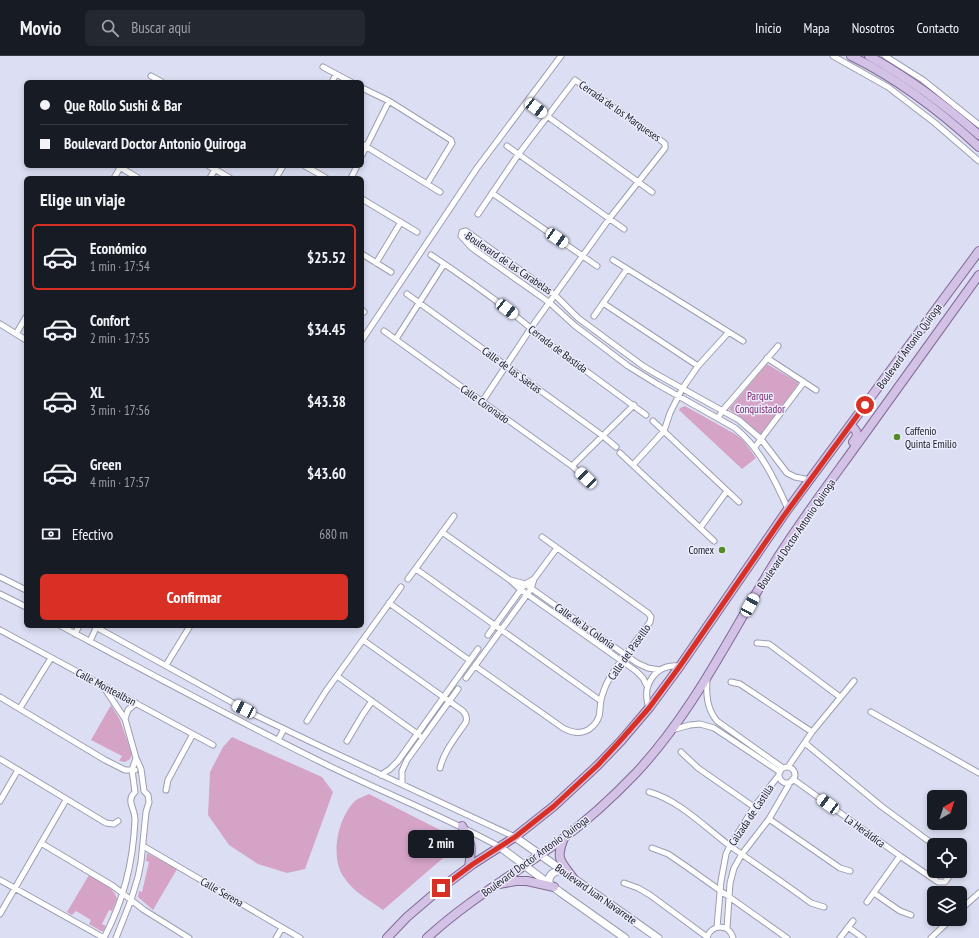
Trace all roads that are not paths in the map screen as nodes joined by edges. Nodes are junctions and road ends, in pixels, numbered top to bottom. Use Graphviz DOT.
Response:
graph roads {
  1 [pos="561,56"];
  2 [pos="833,56"];
  3 [pos="851,56"];
  4 [pos="869,56"];
  5 [pos="885,56"];
  6 [pos="323,66"];
  7 [pos="336,74"];
  8 [pos="151,76"];
  9 [pos="158,80"];
  10 [pos="333,80"];
  11 [pos="347,80"];
  12 [pos="364,89"];
  13 [pos="388,101"];
  14 [pos="536,108"];
  15 [pos="548,117"];
  16 [pos="979,125"];
  17 [pos="979,135"];
  18 [pos="364,145"];
  19 [pos="507,146"];
  20 [pos="979,147"];
  21 [pos="518,154"];
  22 [pos="979,161"];
  23 [pos="123,168"];
  24 [pos="308,168"];
  25 [pos="215,169"];
  26 [pos="135,176"];
  27 [pos="211,176"];
  28 [pos="227,176"];
  29 [pos="322,176"];
  30 [pos="639,182"];
  31 [pos="426,184"];
  32 [pos="440,192"];
  33 [pos="652,192"];
  34 [pos="492,194"];
  35 [pos="364,200"];
  36 [pos="478,214"];
  37 [pos="609,219"];
  38 [pos="401,222"];
  39 [pos="624,229"];
  40 [pos="417,232"];
  41 [pos="979,251"];
  42 [pos="364,255"];
  43 [pos="431,255"];
  44 [pos="584,256"];
  45 [pos="613,260"];
  46 [pos="376,263"];
  47 [pos="444,264"];
  48 [pos="597,266"];
  49 [pos="626,269"];
  50 [pos="391,272"];
  51 [pos="979,275"];
  52 [pos="407,294"];
  53 [pos="555,295"];
  54 [pos="419,303"];
  55 [pos="550,303"];
  56 [pos="602,303"];
  57 [pos="594,316"];
  58 [pos="24,320"];
  59 [pos="0,324"];
  60 [pos="531,328"];
  61 [pos="384,331"];
  62 [pos="728,333"];
  63 [pos="16,334"];
  64 [pos="364,337"];
  65 [pos="24,339"];
  66 [pos="396,340"];
  67 [pos="743,341"];
  68 [pos="778,346"];
  69 [pos="767,358"];
  70 [pos="506,366"];
  71 [pos="698,366"];
  72 [pos="804,382"];
  73 [pos="682,389"];
  74 [pos="816,390"];
  75 [pos="678,396"];
  76 [pos="482,402"];
  77 [pos="634,405"];
  78 [pos="723,410"];
  79 [pos="646,414"];
  80 [pos="718,418"];
  81 [pos="653,421"];
  82 [pos="850,425"];
  83 [pos="664,431"];
  84 [pos="603,436"];
  85 [pos="761,440"];
  86 [pos="839,441"];
  87 [pos="616,447"];
  88 [pos="755,447"];
  89 [pos="852,451"];
  90 [pos="620,453"];
  91 [pos="633,465"];
  92 [pos="572,466"];
  93 [pos="839,469"];
  94 [pos="586,478"];
  95 [pos="810,480"];
  96 [pos="727,491"];
  97 [pos="739,502"];
  98 [pos="788,509"];
  99 [pos="454,516"];
  100 [pos="700,528"];
  101 [pos="442,532"];
  102 [pos="542,537"];
  103 [pos="714,541"];
  104 [pos="557,548"];
  105 [pos="416,569"];
  106 [pos="0,577"];
  107 [pos="408,579"];
  108 [pos="534,579"];
  109 [pos="510,580"];
  110 [pos="525,584"];
  111 [pos="401,588"];
  112 [pos="24,589"];
  113 [pos="531,589"];
  114 [pos="521,590"];
  115 [pos="0,594"];
  116 [pos="527,594"];
  117 [pos="390,603"];
  118 [pos="24,606"];
  119 [pos="495,625"];
  120 [pos="64,628"];
  121 [pos="78,628"];
  122 [pos="96,628"];
  123 [pos="98,628"];
  124 [pos="189,628"];
  125 [pos="0,630"];
  126 [pos="501,630"];
  127 [pos="75,634"];
  128 [pos="488,635"];
  129 [pos="363,640"];
  130 [pos="90,641"];
  131 [pos="757,643"];
  132 [pos="478,649"];
  133 [pos="625,654"];
  134 [pos="51,658"];
  135 [pos="469,660"];
  136 [pos="621,661"];
  137 [pos="166,665"];
  138 [pos="475,666"];
  139 [pos="680,666"];
  140 [pos="660,670"];
  141 [pos="337,676"];
  142 [pos="466,678"];
  143 [pos="707,679"];
  144 [pos="854,681"];
  145 [pos="731,682"];
  146 [pos="103,685"];
  147 [pos="647,686"];
  148 [pos="458,689"];
  149 [pos="443,696"];
  150 [pos="0,697"];
  151 [pos="840,697"];
  152 [pos="372,701"];
  153 [pos="449,701"];
  154 [pos="601,701"];
  155 [pos="136,703"];
  156 [pos="20,708"];
  157 [pos="649,708"];
  158 [pos="871,712"];
  159 [pos="714,717"];
  160 [pos="124,719"];
  161 [pos="307,722"];
  162 [pos="708,726"];
  163 [pos="284,729"];
  164 [pos="671,731"];
  165 [pos="812,732"];
  166 [pos="193,734"];
  167 [pos="417,734"];
  168 [pos="423,738"];
  169 [pos="278,740"];
  170 [pos="347,741"];
  171 [pos="805,743"];
  172 [pos="213,745"];
  173 [pos="681,752"];
  174 [pos="136,758"];
  175 [pos="0,760"];
  176 [pos="398,761"];
  177 [pos="404,765"];
  178 [pos="440,768"];
  179 [pos="141,769"];
  180 [pos="18,770"];
  181 [pos="132,770"];
  182 [pos="782,771"];
  183 [pos="979,773"];
  184 [pos="381,775"];
  185 [pos="792,780"];
  186 [pos="402,784"];
  187 [pos="166,790"];
  188 [pos="144,791"];
  189 [pos="135,792"];
  190 [pos="649,792"];
  191 [pos="66,800"];
  192 [pos="0,802"];
  193 [pos="754,807"];
  194 [pos="769,819"];
  195 [pos="118,821"];
  196 [pos="462,826"];
  197 [pos="134,832"];
  198 [pos="144,833"];
  199 [pos="515,837"];
  200 [pos="564,838"];
  201 [pos="927,840"];
  202 [pos="41,843"];
  203 [pos="143,846"];
  204 [pos="730,846"];
  205 [pos="500,847"];
  206 [pos="652,848"];
  207 [pos="742,854"];
  208 [pos="540,855"];
  209 [pos="900,856"];
  210 [pos="525,865"];
  211 [pos="469,867"];
  212 [pos="561,870"];
  213 [pos="850,871"];
  214 [pos="927,874"];
  215 [pos="573,878"];
  216 [pos="932,878"];
  217 [pos="948,878"];
  218 [pos="0,880"];
  219 [pos="624,883"];
  220 [pos="494,885"];
  221 [pos="551,885"];
  222 [pos="14,888"];
  223 [pos="720,891"];
  224 [pos="124,893"];
  225 [pos="874,893"];
  226 [pos="979,893"];
  227 [pos="729,897"];
  228 [pos="131,900"];
  229 [pos="867,902"];
  230 [pos="967,904"];
  231 [pos="824,907"];
  232 [pos="0,914"];
  233 [pos="911,915"];
  234 [pos="853,921"];
  235 [pos="944,926"];
  236 [pos="717,927"];
  237 [pos="848,927"];
  238 [pos="282,928"];
  239 [pos="727,928"];
  240 [pos="104,938"];
  241 [pos="116,938"];
  242 [pos="189,938"];
  243 [pos="276,938"];
  244 [pos="300,938"];
  245 [pos="387,938"];
  246 [pos="427,938"];
  247 [pos="625,938"];
  248 [pos="658,938"];
  249 [pos="707,938"];
  250 [pos="733,938"];
  251 [pos="787,938"];
  252 [pos="840,938"];
  253 [pos="863,938"];
  254 [pos="931,938"];
  1 -- 64 [label="street"];
  2 -- 22 [label="street"];
  3 -- 20 [label="main road"];
  4 -- 17 [label="main road"];
  5 -- 16 [label="street"];
  6 -- 7 [label="street"];
  7 -- 10 [label="street"];
  7 -- 11 [label="street"];
  8 -- 9 [label="street"];
  12 -- 13 [label="street"];
  13 -- 18 [label="street"];
  13 -- 31 [label="street"];
  14 -- 15 [label="street"];
  15 -- 21 [label="street, Cerrada de los Marqueses"];
  15 -- 30 [label="street"];
  15 -- 30 [label="street, Cerrada de los Marqueses"];
  18 -- 31 [label="street"];
  19 -- 21 [label="street"];
  21 -- 34 [label="street, Cerrada de los Marqueses"];
  21 -- 37 [label="street"];
  23 -- 26 [label="street"];
  24 -- 29 [label="street"];
  25 -- 27 [label="street"];
  25 -- 28 [label="street"];
  30 -- 33 [label="street"];
  30 -- 37 [label="street, Cerrada de los Marqueses"];
  31 -- 32 [label="street"];
  34 -- 36 [label="street, Cerrada de los Marqueses"];
  34 -- 44 [label="street"];
  35 -- 38 [label="street"];
  37 -- 39 [label="street"];
  37 -- 44 [label="street, Cerrada de los Marqueses"];
  38 -- 40 [label="street"];
  38 -- 46 [label="street"];
  41 -- 82 [label="main road, Boulevard Antonio Quiroga"];
  42 -- 46 [label="street"];
  43 -- 47 [label="street, Cerrada de Bastida"];
  44 -- 48 [label="street"];
  44 -- 53 [label="street, Cerrada de los Marqueses"];
  45 -- 49 [label="street"];
  46 -- 50 [label="street"];
  47 -- 54 [label="street"];
  47 -- 60 [label="street, Cerrada de Bastida"];
  49 -- 56 [label="street"];
  49 -- 62 [label="street"];
  51 -- 89 [label="main road, Boulevard Antonio Quiroga"];
  52 -- 54 [label="street, Calle de las Saetas"];
  53 -- 55 [label="street, Cerrada de los Marqueses"];
  53 -- 55 [label="street, Boulevard de las Carabelas"];
  53 -- 73 [label="street, Boulevard de las Carabelas"];
  54 -- 66 [label="street"];
  54 -- 70 [label="street, Calle de las Saetas"];
  55 -- 60 [label="street, Cerrada de los Marqueses"];
  55 -- 75 [label="street, Boulevard de las Carabelas"];
  56 -- 57 [label="street"];
  56 -- 71 [label="street"];
  58 -- 63 [label="street"];
  59 -- 63 [label="street"];
  60 -- 70 [label="street, Cerrada de los Marqueses"];
  60 -- 77 [label="street, Cerrada de Bastida"];
  61 -- 66 [label="street, Calle Coronado"];
  62 -- 67 [label="street"];
  62 -- 71 [label="street"];
  63 -- 65 [label="street"];
  66 -- 76 [label="street, Calle Coronado"];
  68 -- 69 [label="street"];
  69 -- 72 [label="street"];
  69 -- 78 [label="street"];
  70 -- 76 [label="street, Cerrada de los Marqueses"];
  70 -- 84 [label="street, Calle de las Saetas"];
  71 -- 73 [label="street"];
  72 -- 74 [label="street"];
  72 -- 85 [label="street"];
  73 -- 75 [label="street"];
  73 -- 78 [label="street, Boulevard de las Carabelas"];
  75 -- 80 [label="street, Boulevard de las Carabelas"];
  75 -- 83 [label="street"];
  76 -- 92 [label="street, Calle Coronado"];
  77 -- 79 [label="street, Cerrada de Bastida"];
  77 -- 84 [label="street"];
  78 -- 80 [label="street"];
  78 -- 85 [label="street, Boulevard de las Carabelas"];
  80 -- 88 [label="street, Boulevard de las Carabelas"];
  81 -- 83 [label="street"];
  82 -- 86 [label="main road, Boulevard Antonio Quiroga"];
  82 -- 93 [label="main road"];
  83 -- 91 [label="street"];
  83 -- 96 [label="street"];
  84 -- 87 [label="street, Calle de las Saetas"];
  84 -- 92 [label="street"];
  85 -- 88 [label="street"];
  85 -- 95 [label="street, Boulevard de las Carabelas"];
  86 -- 95 [label="main road, Boulevard Doctor Antonio Quiroga"];
  88 -- 98 [label="street, Boulevard de las Carabelas"];
  89 -- 93 [label="main road, Boulevard Doctor Antonio Quiroga"];
  90 -- 91 [label="street"];
  91 -- 100 [label="street"];
  92 -- 94 [label="street, Calle Coronado"];
  93 -- 143 [label="main road, Boulevard Doctor Antonio Quiroga"];
  95 -- 98 [label="main road, Boulevard Doctor Antonio Quiroga"];
  96 -- 97 [label="street"];
  96 -- 100 [label="street"];
  98 -- 139 [label="main road, Boulevard Doctor Antonio Quiroga"];
  99 -- 101 [label="street"];
  100 -- 103 [label="street"];
  101 -- 105 [label="street"];
  101 -- 109 [label="street, Calle de la Colonia"];
  102 -- 104 [label="street, Calle del Paseíllo"];
  104 -- 108 [label="street"];
  104 -- 133 [label="street, Calle del Paseíllo"];
  105 -- 107 [label="street"];
  105 -- 119 [label="street"];
  106 -- 112 [label="street"];
  108 -- 110 [label="street"];
  108 -- 113 [label="street"];
  109 -- 110 [label="street, Calle de la Colonia"];
  109 -- 114 [label="street, Calle de la Colonia"];
  110 -- 113 [label="street, Calle de la Colonia"];
  110 -- 114 [label="street"];
  111 -- 117 [label="street"];
  113 -- 116 [label="street"];
  113 -- 133 [label="street, Calle de la Colonia"];
  114 -- 116 [label="street, Calle de la Colonia"];
  114 -- 119 [label="street"];
  115 -- 118 [label="street"];
  116 -- 126 [label="street"];
  116 -- 136 [label="street, Calle de la Colonia"];
  117 -- 129 [label="street"];
  117 -- 135 [label="street"];
  119 -- 126 [label="street"];
  119 -- 128 [label="street"];
  120 -- 127 [label="street"];
  121 -- 127 [label="street"];
  122 -- 130 [label="street"];
  123 -- 137 [label="street"];
  124 -- 137 [label="street"];
  125 -- 134 [label="street, Calle Montealban"];
  126 -- 138 [label="street"];
  126 -- 154 [label="street"];
  127 -- 130 [label="street"];
  129 -- 141 [label="street"];
  129 -- 149 [label="street"];
  130 -- 169 [label="street"];
  131 -- 151 [label="street"];
  132 -- 135 [label="street"];
  133 -- 136 [label="street, Calle del Paseíllo"];
  133 -- 140 [label="street, Calle de la Colonia"];
  134 -- 146 [label="street, Calle Montealban"];
  134 -- 156 [label="street"];
  135 -- 149 [label="street"];
  136 -- 147 [label="street, Calle de la Colonia"];
  136 -- 154 [label="street, Calle del Paseíllo"];
  137 -- 163 [label="street"];
  138 -- 142 [label="street"];
  138 -- 154 [label="street, Calle del Paseíllo"];
  139 -- 140 [label="street, Calle de la Colonia"];
  139 -- 157 [label="main road, Boulevard Doctor Antonio Quiroga"];
  140 -- 147 [label="street"];
  141 -- 152 [label="street"];
  141 -- 161 [label="street"];
  143 -- 159 [label="street"];
  143 -- 164 [label="main road, Boulevard Doctor Antonio Quiroga"];
  144 -- 151 [label="street, Calzada de Castilla"];
  145 -- 165 [label="street"];
  146 -- 155 [label="street, Calle Montealban"];
  146 -- 160 [label="street"];
  147 -- 157 [label="street"];
  148 -- 153 [label="street"];
  149 -- 153 [label="street"];
  149 -- 167 [label="street"];
  150 -- 156 [label="street"];
  151 -- 165 [label="street, Calzada de Castilla"];
  152 -- 167 [label="street"];
  152 -- 170 [label="street"];
  153 -- 168 [label="street"];
  153 -- 178 [label="street"];
  155 -- 160 [label="street"];
  155 -- 166 [label="street, Calle Montealban"];
  156 -- 181 [label="street"];
  157 -- 199 [label="main road, Boulevard Doctor Antonio Quiroga"];
  158 -- 183 [label="street"];
  159 -- 162 [label="street"];
  159 -- 182 [label="street"];
  160 -- 174 [label="street"];
  162 -- 164 [label="street"];
  162 -- 182 [label="street"];
  163 -- 169 [label="street"];
  163 -- 184 [label="street"];
  164 -- 200 [label="main road, Boulevard Doctor Antonio Quiroga"];
  165 -- 171 [label="street, Calzada de Castilla"];
  166 -- 172 [label="street, Calle Montealban"];
  166 -- 187 [label="street"];
  167 -- 168 [label="street"];
  167 -- 176 [label="street"];
  168 -- 177 [label="street"];
  169 -- 196 [label="street"];
  171 -- 182 [label="street, Calzada de Castilla"];
  171 -- 201 [label="street"];
  173 -- 193 [label="street"];
  174 -- 179 [label="street"];
  174 -- 181 [label="street"];
  175 -- 180 [label="street"];
  176 -- 177 [label="street"];
  176 -- 184 [label="street"];
  177 -- 186 [label="street"];
  179 -- 181 [label="street"];
  179 -- 188 [label="street"];
  180 -- 191 [label="street"];
  180 -- 192 [label="street"];
  181 -- 189 [label="street"];
  182 -- 185 [label="street, La Heráldica"];
  182 -- 185 [label="street"];
  182 -- 193 [label="street, Calzada de Castilla"];
  184 -- 186 [label="street"];
  185 -- 194 [label="street, Calzada de Castilla"];
  185 -- 209 [label="street, La Heráldica"];
  186 -- 199 [label="street"];
  188 -- 189 [label="street"];
  188 -- 198 [label="street"];
  189 -- 197 [label="street"];
  190 -- 204 [label="street"];
  191 -- 195 [label="street"];
  191 -- 202 [label="street"];
  193 -- 204 [label="street, Calzada de Castilla"];
  194 -- 207 [label="street, Calzada de Castilla"];
  194 -- 213 [label="street"];
  196 -- 205 [label="street"];
  196 -- 211 [label="main road"];
  197 -- 198 [label="street"];
  197 -- 224 [label="street"];
  198 -- 203 [label="street"];
  199 -- 205 [label="main road, Boulevard Doctor Antonio Quiroga"];
  199 -- 208 [label="main road, Boulevard Juan Navarrete"];
  200 -- 208 [label="main road, Boulevard Doctor Antonio Quiroga"];
  200 -- 215 [label="main road"];
  202 -- 222 [label="street"];
  202 -- 224 [label="street"];
  203 -- 228 [label="street"];
  203 -- 238 [label="street, Calle Serena"];
  204 -- 207 [label="street"];
  204 -- 223 [label="street, Calzada de Castilla"];
  205 -- 210 [label="main road, Boulevard Juan Navarrete"];
  205 -- 211 [label="main road, Boulevard Doctor Antonio Quiroga"];
  206 -- 223 [label="street"];
  207 -- 227 [label="street, Calzada de Castilla"];
  207 -- 231 [label="street"];
  208 -- 210 [label="main road, Boulevard Doctor Antonio Quiroga"];
  208 -- 212 [label="main road, Boulevard Juan Navarrete"];
  209 -- 214 [label="street, La Heráldica"];
  209 -- 225 [label="street"];
  210 -- 220 [label="main road, Boulevard Doctor Antonio Quiroga"];
  210 -- 221 [label="main road, Boulevard Juan Navarrete"];
  211 -- 245 [label="main road, Boulevard Doctor Antonio Quiroga"];
  212 -- 215 [label="main road, Boulevard Juan Navarrete"];
  212 -- 221 [label="main road"];
  215 -- 248 [label="main road, Boulevard Juan Navarrete"];
  216 -- 217 [label="street, La Heráldica"];
  218 -- 222 [label="street"];
  219 -- 249 [label="street"];
  220 -- 221 [label="main road"];
  220 -- 246 [label="main road, Boulevard Doctor Antonio Quiroga"];
  221 -- 247 [label="main road, Boulevard Juan Navarrete"];
  222 -- 232 [label="street"];
  222 -- 240 [label="street"];
  223 -- 227 [label="street"];
  223 -- 236 [label="street, Calzada de Castilla"];
  224 -- 228 [label="street"];
  224 -- 240 [label="street"];
  225 -- 229 [label="street"];
  225 -- 233 [label="street"];
  226 -- 230 [label="street"];
  227 -- 239 [label="street, Calzada de Castilla"];
  227 -- 251 [label="street"];
  228 -- 241 [label="street"];
  228 -- 242 [label="street"];
  234 -- 237 [label="street"];
  235 -- 254 [label="street"];
  236 -- 239 [label="street"];
  236 -- 249 [label="street"];
  237 -- 252 [label="street"];
  237 -- 253 [label="street"];
  238 -- 243 [label="street"];
  238 -- 244 [label="street, Calle Serena"];
  239 -- 250 [label="street"];
}
